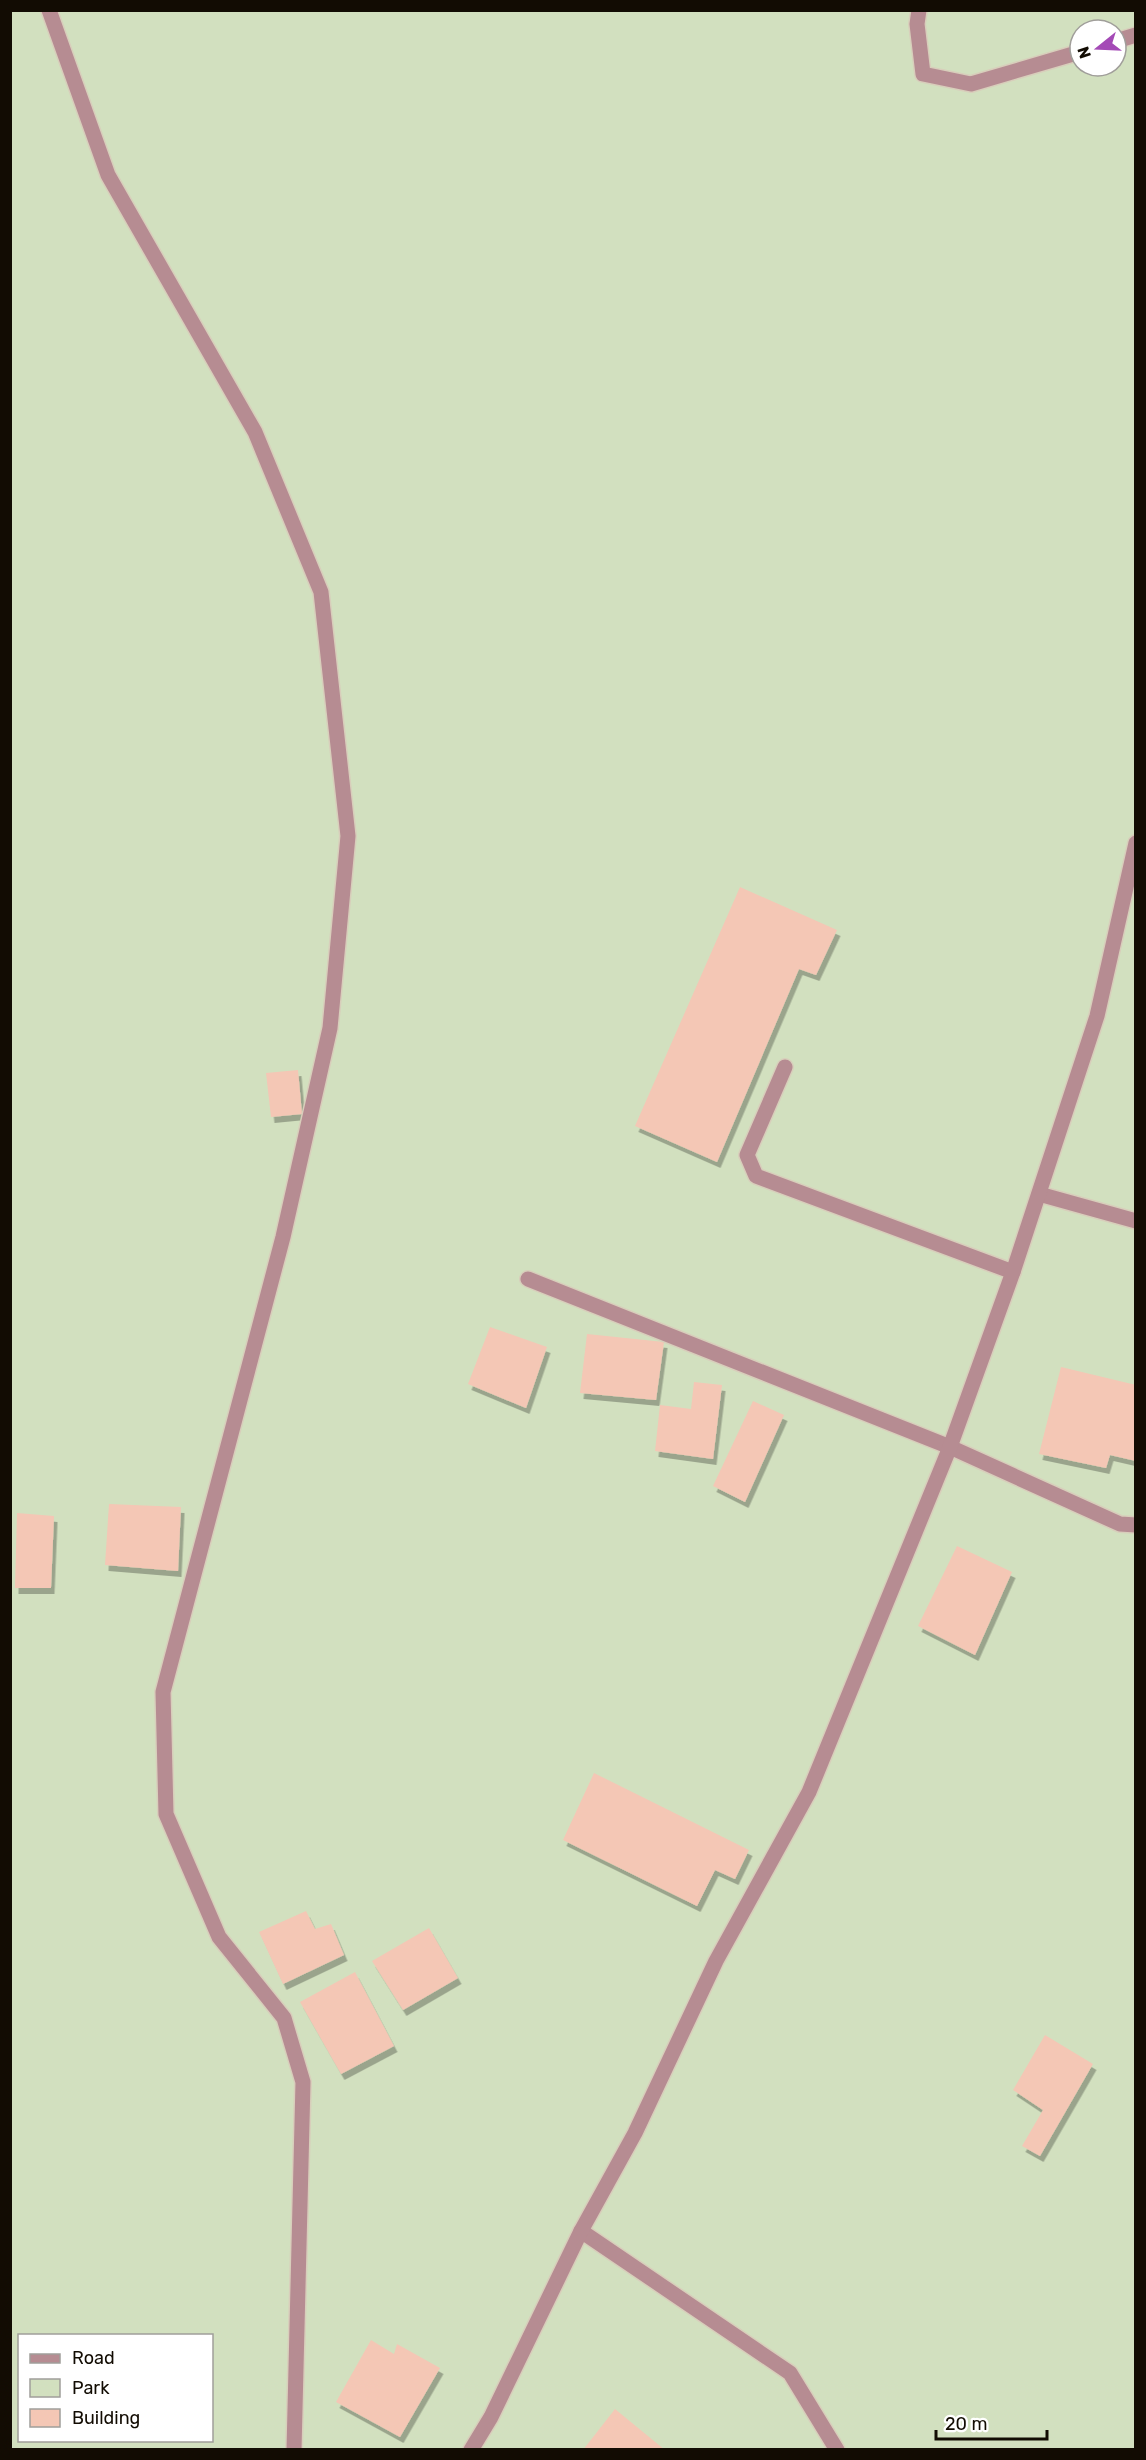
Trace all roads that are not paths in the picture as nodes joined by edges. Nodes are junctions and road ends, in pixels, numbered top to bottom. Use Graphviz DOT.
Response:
graph roads {
  1 [pos="49,10"];
  2 [pos="919,10"];
  3 [pos="1068,56"];
  4 [pos="1136,843"];
  5 [pos="785,1066"];
  6 [pos="1039,1194"];
  7 [pos="1136,1221"];
  8 [pos="1013,1272"];
  9 [pos="528,1279"];
  10 [pos="950,1447"];
  11 [pos="1136,1525"];
  12 [pos="581,2231"];
  13 [pos="294,2450"];
  14 [pos="471,2450"];
  15 [pos="837,2450"];
  1 -- 13 [label="street"];
  2 -- 3 [label="street"];
  4 -- 6 [label="street"];
  5 -- 8 [label="street"];
  6 -- 7 [label="street"];
  6 -- 8 [label="street"];
  8 -- 10 [label="street"];
  9 -- 10 [label="street"];
  10 -- 11 [label="street"];
  10 -- 12 [label="street"];
  12 -- 14 [label="street"];
  12 -- 15 [label="street"];
}
